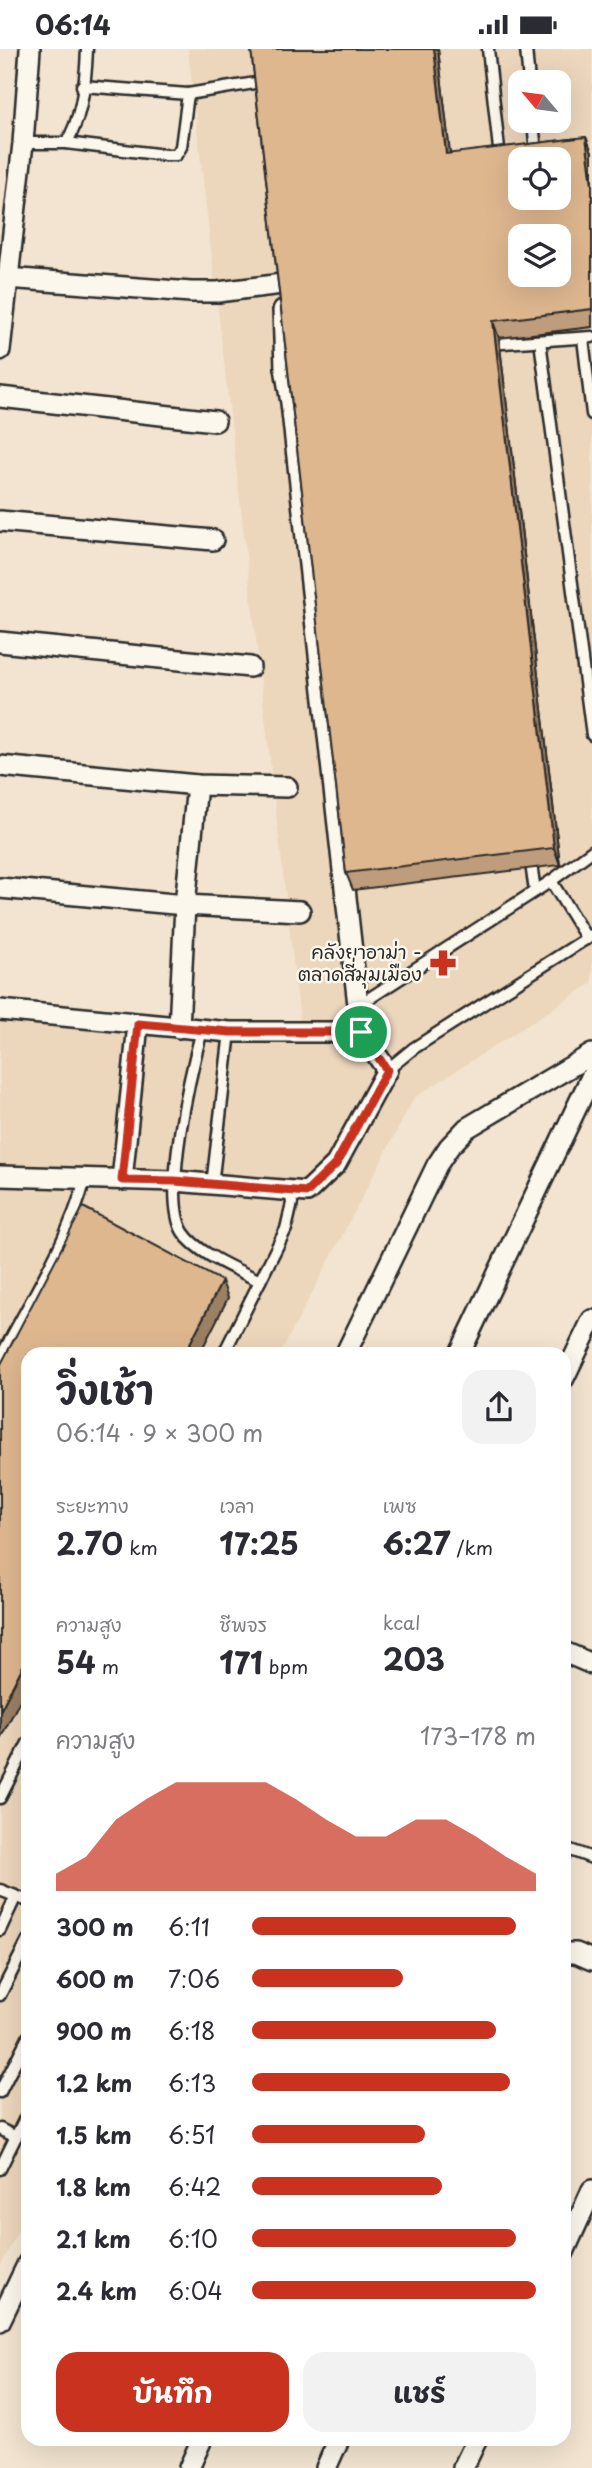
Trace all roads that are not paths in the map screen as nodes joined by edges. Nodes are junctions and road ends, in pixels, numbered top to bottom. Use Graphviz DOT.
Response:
graph roads {
  1 [pos="30,49"];
  2 [pos="87,49"];
  3 [pos="488,49"];
  4 [pos="526,49"];
  5 [pos="266,60"];
  6 [pos="528,70"];
  7 [pos="82,86"];
  8 [pos="269,87"];
  9 [pos="188,94"];
  10 [pos="23,143"];
  11 [pos="66,143"];
  12 [pos="488,163"];
  13 [pos="281,259"];
  14 [pos="7,278"];
  15 [pos="282,284"];
  16 [pos="588,338"];
  17 [pos="540,341"];
  18 [pos="481,344"];
  19 [pos="0,350"];
  20 [pos="0,397"];
  21 [pos="592,414"];
  22 [pos="215,421"];
  23 [pos="0,521"];
  24 [pos="213,540"];
  25 [pos="0,642"];
  26 [pos="250,667"];
  27 [pos="592,735"];
  28 [pos="0,766"];
  29 [pos="197,785"];
  30 [pos="288,787"];
  31 [pos="529,849"];
  32 [pos="592,851"];
  33 [pos="531,863"];
  34 [pos="518,864"];
  35 [pos="551,881"];
  36 [pos="0,888"];
  37 [pos="535,891"];
  38 [pos="185,905"];
  39 [pos="299,911"];
  40 [pos="589,937"];
  41 [pos="359,1005"];
  42 [pos="0,1010"];
  43 [pos="138,1024"];
  44 [pos="179,1028"];
  45 [pos="202,1030"];
  46 [pos="230,1032"];
  47 [pos="361,1032"];
  48 [pos="592,1054"];
  49 [pos="387,1070"];
  50 [pos="592,1075"];
  51 [pos="0,1176"];
  52 [pos="85,1179"];
  53 [pos="122,1180"];
  54 [pos="175,1181"];
  55 [pos="212,1185"];
  56 [pos="290,1191"];
  57 [pos="260,1281"];
  58 [pos="592,1320"];
  59 [pos="227,1347"];
  60 [pos="349,1347"];
  61 [pos="463,1347"];
  62 [pos="0,1359"];
  63 [pos="571,1364"];
  64 [pos="571,1655"];
  65 [pos="592,1664"];
  66 [pos="21,1762"];
  67 [pos="0,1798"];
  68 [pos="571,1850"];
  69 [pos="592,1859"];
  70 [pos="0,1890"];
  71 [pos="16,1896"];
  72 [pos="21,1898"];
  73 [pos="0,1930"];
  74 [pos="571,1953"];
  75 [pos="21,1954"];
  76 [pos="592,1960"];
  77 [pos="0,1996"];
  78 [pos="21,2051"];
  79 [pos="0,2092"];
  80 [pos="21,2127"];
  81 [pos="0,2129"];
  82 [pos="16,2137"];
  83 [pos="0,2169"];
  84 [pos="592,2190"];
  85 [pos="571,2236"];
  86 [pos="21,2278"];
  87 [pos="0,2321"];
  88 [pos="199,2446"];
  89 [pos="336,2446"];
  90 [pos="474,2446"];
  91 [pos="189,2468"];
  92 [pos="326,2468"];
  93 [pos="463,2468"];
  1 -- 10 [label="street"];
  2 -- 7 [label="lane"];
  3 -- 12 [label="lane"];
  4 -- 6 [label="lane"];
  5 -- 8 [label="street"];
  7 -- 9 [label="lane"];
  7 -- 11 [label="lane"];
  8 -- 9 [label="lane"];
  9 -- 11 [label="lane"];
  10 -- 11 [label="lane"];
  10 -- 14 [label="street"];
  13 -- 15 [label="street"];
  14 -- 15 [label="street"];
  14 -- 19 [label="street"];
  15 -- 41 [label="street"];
  16 -- 17 [label="lane"];
  16 -- 21 [label="lane"];
  17 -- 18 [label="lane"];
  17 -- 27 [label="lane"];
  20 -- 22 [label="street"];
  23 -- 24 [label="street"];
  25 -- 26 [label="street"];
  28 -- 29 [label="street"];
  29 -- 30 [label="street"];
  29 -- 38 [label="street"];
  31 -- 33 [label="lane"];
  32 -- 35 [label="lane"];
  33 -- 34 [label="lane"];
  33 -- 37 [label="lane"];
  35 -- 37 [label="lane"];
  35 -- 40 [label="lane"];
  36 -- 38 [label="street"];
  37 -- 41 [label="lane"];
  38 -- 39 [label="street"];
  38 -- 44 [label="street"];
  40 -- 49 [label="lane"];
  41 -- 47 [label="street"];
  42 -- 43 [label="street"];
  43 -- 44 [label="street"];
  43 -- 53 [label="street"];
  44 -- 45 [label="street"];
  45 -- 46 [label="street"];
  45 -- 54 [label="lane"];
  46 -- 47 [label="street"];
  46 -- 55 [label="lane"];
  47 -- 49 [label="street"];
  48 -- 60 [label="street"];
  49 -- 56 [label="street"];
  50 -- 61 [label="street"];
  51 -- 52 [label="street"];
  52 -- 53 [label="street"];
  52 -- 62 [label="lane"];
  53 -- 54 [label="street"];
  54 -- 55 [label="street"];
  54 -- 57 [label="lane"];
  55 -- 56 [label="street"];
  56 -- 57 [label="lane"];
  57 -- 59 [label="lane"];
  58 -- 63 [label="street"];
  64 -- 65 [label="street"];
  66 -- 67 [label="lane"];
  68 -- 69 [label="lane"];
  70 -- 71 [label="lane"];
  71 -- 72 [label="lane"];
  71 -- 73 [label="lane"];
  74 -- 76 [label="street"];
  75 -- 77 [label="lane"];
  78 -- 79 [label="lane"];
  80 -- 82 [label="lane"];
  81 -- 82 [label="lane"];
  82 -- 83 [label="lane"];
  84 -- 85 [label="street"];
  86 -- 87 [label="street"];
  88 -- 91 [label="street"];
  89 -- 92 [label="street"];
  90 -- 93 [label="street"];
}
